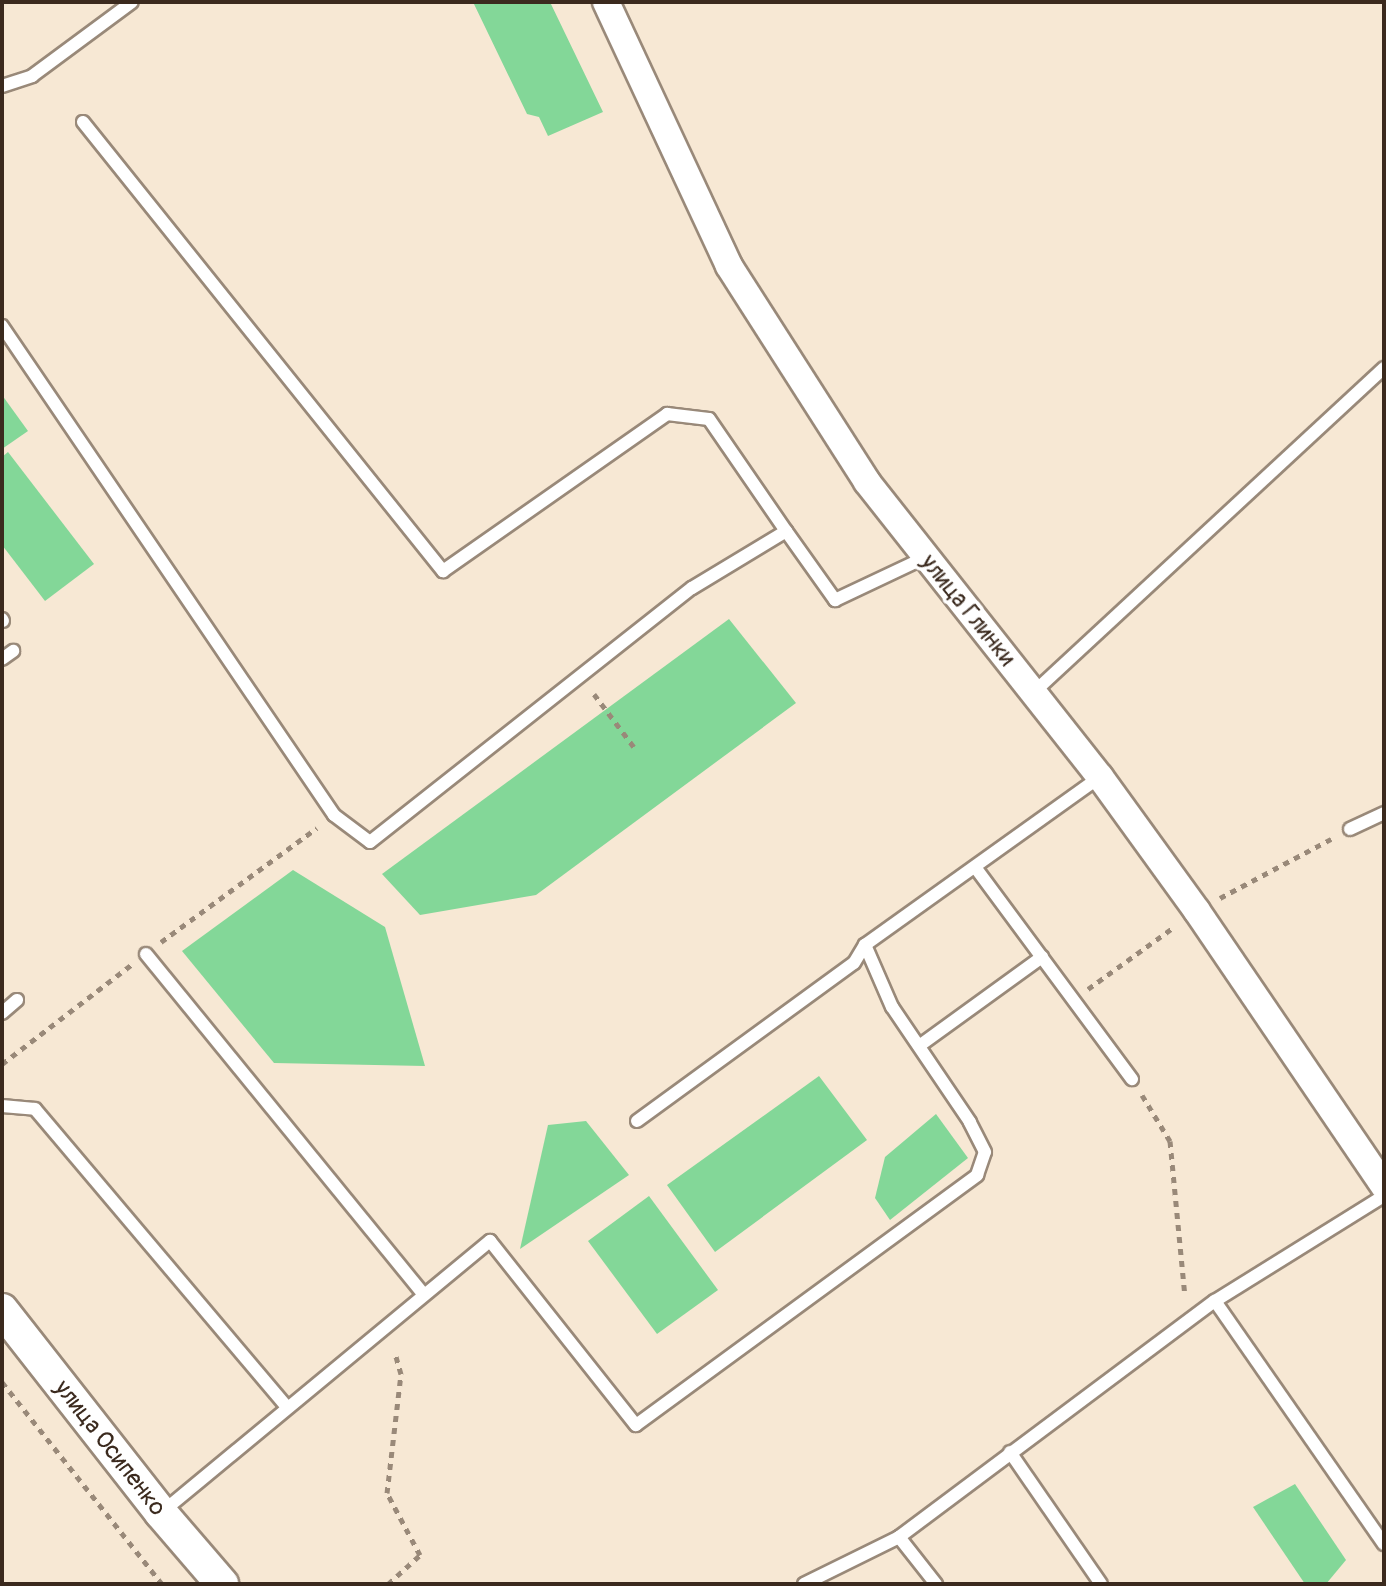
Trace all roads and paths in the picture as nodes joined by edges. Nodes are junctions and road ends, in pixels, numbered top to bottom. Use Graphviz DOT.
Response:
graph roads {
  1 [pos="132,2"];
  2 [pos="606,2"];
  3 [pos="2,86"];
  4 [pos="83,122"];
  5 [pos="2,326"];
  6 [pos="1384,368"];
  7 [pos="786,531"];
  8 [pos="926,557"];
  9 [pos="579,677"];
  10 [pos="1034,692"];
  11 [pos="634,747"];
  12 [pos="1100,777"];
  13 [pos="1384,813"];
  14 [pos="334,815"];
  15 [pos="1350,829"];
  16 [pos="975,867"];
  17 [pos="1221,898"];
  18 [pos="1197,911"];
  19 [pos="865,945"];
  20 [pos="146,954"];
  21 [pos="1042,957"];
  22 [pos="1074,999"];
  23 [pos="17,1000"];
  24 [pos="2,1013"];
  25 [pos="919,1046"];
  26 [pos="2,1064"];
  27 [pos="1132,1079"];
  28 [pos="2,1106"];
  29 [pos="637,1121"];
  30 [pos="1384,1186"];
  31 [pos="1384,1196"];
  32 [pos="423,1294"];
  33 [pos="1215,1301"];
  34 [pos="2,1310"];
  35 [pos="1187,1321"];
  36 [pos="396,1356"];
  37 [pos="2,1382"];
  38 [pos="286,1406"];
  39 [pos="1010,1452"];
  40 [pos="161,1513"];
  41 [pos="899,1537"];
  42 [pos="1384,1544"];
  43 [pos="162,1584"];
  44 [pos="222,1584"];
  45 [pos="388,1584"];
  46 [pos="804,1584"];
  47 [pos="936,1584"];
  48 [pos="1101,1584"];
  1 -- 3 [label="lane"];
  2 -- 8 [label="street, улица Глинки"];
  4 -- 7 [label="lane"];
  5 -- 14 [label="lane"];
  6 -- 10 [label="lane"];
  7 -- 8 [label="lane"];
  7 -- 9 [label="lane"];
  8 -- 10 [label="street, улица Глинки"];
  9 -- 11 [label="path"];
  9 -- 14 [label="lane"];
  10 -- 12 [label="street, улица Глинки"];
  12 -- 16 [label="lane"];
  12 -- 18 [label="street, улица Глинки"];
  13 -- 15 [label="lane"];
  14 -- 20 [label="path"];
  15 -- 17 [label="path"];
  16 -- 19 [label="lane"];
  16 -- 21 [label="lane"];
  18 -- 22 [label="path"];
  18 -- 30 [label="street, улица Глинки"];
  19 -- 25 [label="lane"];
  19 -- 29 [label="lane"];
  20 -- 26 [label="path"];
  20 -- 32 [label="lane"];
  21 -- 22 [label="lane"];
  21 -- 25 [label="lane"];
  22 -- 27 [label="lane"];
  23 -- 24 [label="lane"];
  25 -- 32 [label="lane"];
  27 -- 35 [label="path"];
  28 -- 38 [label="lane"];
  31 -- 33 [label="lane"];
  32 -- 38 [label="lane"];
  33 -- 35 [label="lane"];
  33 -- 42 [label="lane"];
  34 -- 40 [label="street, улица Осипенко"];
  35 -- 39 [label="lane"];
  36 -- 45 [label="path"];
  37 -- 43 [label="path"];
  38 -- 40 [label="lane"];
  39 -- 41 [label="lane"];
  39 -- 48 [label="lane"];
  40 -- 44 [label="street, улица Осипенко"];
  41 -- 46 [label="lane"];
  41 -- 47 [label="lane"];
}
